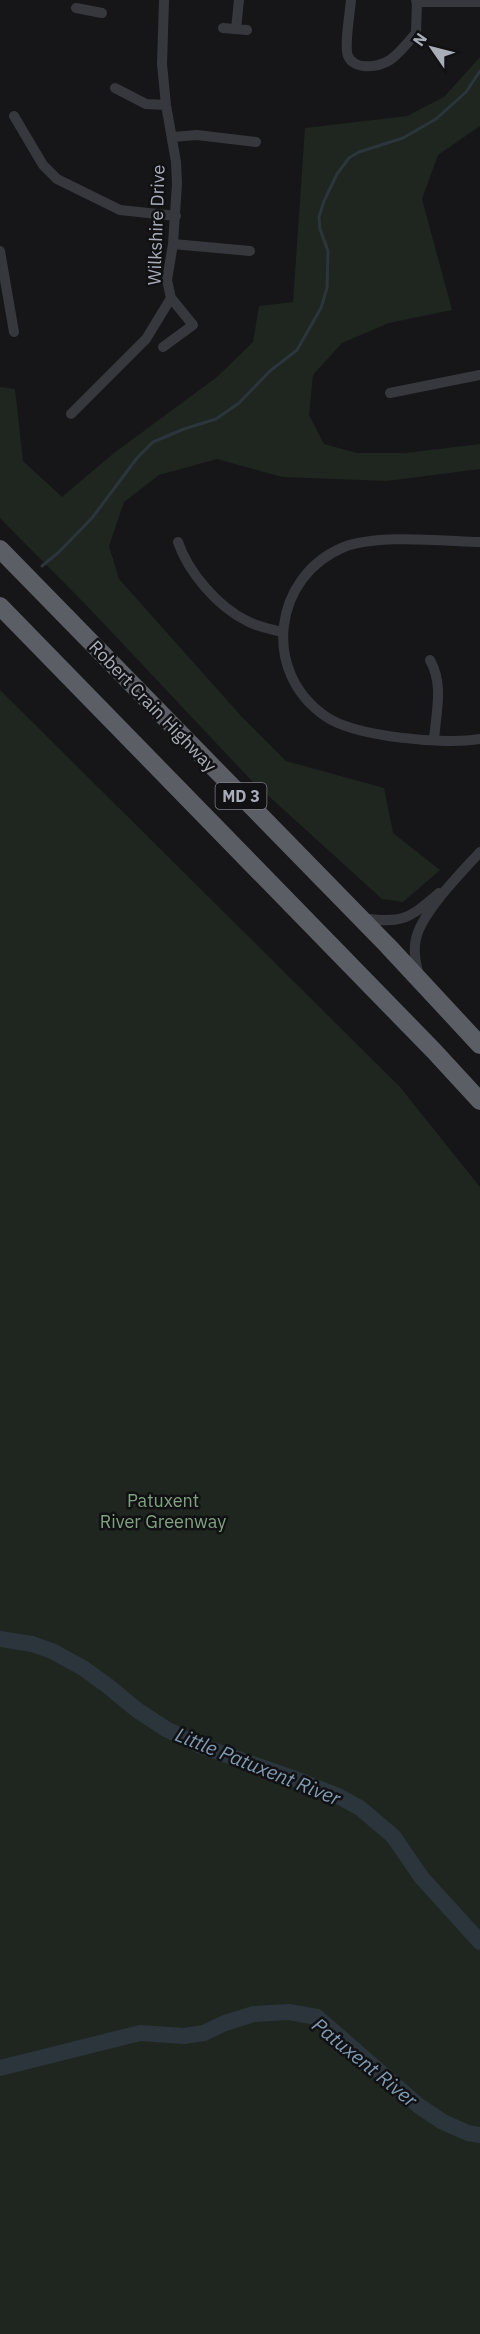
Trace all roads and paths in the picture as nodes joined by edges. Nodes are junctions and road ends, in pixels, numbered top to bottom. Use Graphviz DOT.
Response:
graph roads {
  1 [pos="164,0"];
  2 [pos="239,0"];
  3 [pos="351,0"];
  4 [pos="418,0"];
  5 [pos="480,0"];
  6 [pos="91,5"];
  7 [pos="76,8"];
  8 [pos="102,13"];
  9 [pos="223,27"];
  10 [pos="115,88"];
  11 [pos="166,105"];
  12 [pos="14,116"];
  13 [pos="172,137"];
  14 [pos="256,141"];
  15 [pos="176,216"];
  16 [pos="173,244"];
  17 [pos="0,251"];
  18 [pos="250,251"];
  19 [pos="171,298"];
  20 [pos="14,332"];
  21 [pos="163,347"];
  22 [pos="480,375"];
  23 [pos="390,393"];
  24 [pos="71,414"];
  25 [pos="178,542"];
  26 [pos="480,542"];
  27 [pos="0,549"];
  28 [pos="0,606"];
  29 [pos="282,632"];
  30 [pos="430,660"];
  31 [pos="480,739"];
  32 [pos="434,740"];
  33 [pos="480,852"];
  34 [pos="453,882"];
  35 [pos="360,917"];
  36 [pos="419,979"];
  37 [pos="480,1045"];
  38 [pos="480,1101"];
  1 -- 11 [label="street, Wilkshire Drive"];
  2 -- 9 [label="street"];
  3 -- 4 [label="street"];
  4 -- 5 [label="street"];
  6 -- 7 [label="street"];
  6 -- 8 [label="street"];
  10 -- 11 [label="street"];
  11 -- 13 [label="street, Wilkshire Drive"];
  12 -- 15 [label="street"];
  13 -- 14 [label="street"];
  13 -- 15 [label="street, Wilkshire Drive"];
  15 -- 16 [label="street, Wilkshire Drive"];
  16 -- 18 [label="street"];
  16 -- 19 [label="street, Wilkshire Drive"];
  17 -- 20 [label="street"];
  19 -- 21 [label="street"];
  19 -- 24 [label="street, Wilkshire Drive"];
  22 -- 23 [label="street"];
  25 -- 29 [label="street"];
  26 -- 29 [label="street"];
  27 -- 35 [label="highway, Robert Crain Highway / MD 3"];
  28 -- 38 [label="highway, MD 3"];
  29 -- 32 [label="street"];
  30 -- 32 [label="street"];
  31 -- 32 [label="street"];
  33 -- 34 [label="street"];
  34 -- 35 [label="street"];
  34 -- 36 [label="street"];
  35 -- 36 [label="highway, Robert Crain Highway / MD 3"];
  36 -- 37 [label="highway, Robert Crain Highway / MD 3"];
}
